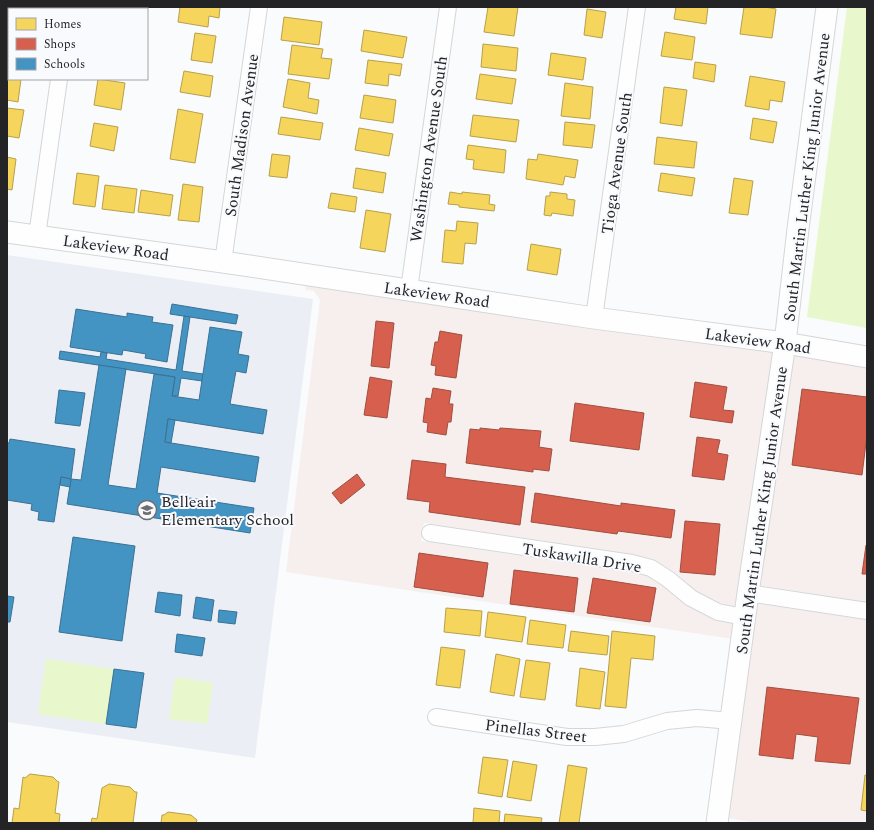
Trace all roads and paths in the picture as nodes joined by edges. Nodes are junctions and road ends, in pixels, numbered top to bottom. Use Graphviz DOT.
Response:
graph roads {
  1 [pos="259,7"];
  2 [pos="448,7"];
  3 [pos="637,7"];
  4 [pos="827,7"];
  5 [pos="59,80"];
  6 [pos="7,232"];
  7 [pos="37,236"];
  8 [pos="224,262"];
  9 [pos="409,290"];
  10 [pos="594,318"];
  11 [pos="785,343"];
  12 [pos="867,357"];
  13 [pos="430,533"];
  14 [pos="748,593"];
  15 [pos="867,611"];
  16 [pos="744,617"];
  17 [pos="436,717"];
  18 [pos="731,721"];
  19 [pos="717,823"];
  1 -- 8 [label="street, South Madison Avenue"];
  2 -- 9 [label="street, Washington Avenue South"];
  3 -- 10 [label="street, Tioga Avenue South"];
  4 -- 11 [label="street, South Martin Luther King Junior Avenue"];
  5 -- 7 [label="street"];
  6 -- 7 [label="street, Lakeview Road"];
  7 -- 8 [label="street, Lakeview Road"];
  8 -- 9 [label="street, Lakeview Road"];
  9 -- 10 [label="street, Lakeview Road"];
  10 -- 11 [label="street, Lakeview Road"];
  11 -- 12 [label="street, Lakeview Road"];
  11 -- 14 [label="street, South Martin Luther King Junior Avenue"];
  13 -- 16 [label="street, Tuskawilla Drive"];
  14 -- 15 [label="street"];
  14 -- 16 [label="street, South Martin Luther King Junior Avenue"];
  16 -- 18 [label="street, South Martin Luther King Junior Avenue"];
  17 -- 18 [label="street, Pinellas Street"];
  18 -- 19 [label="street, South Martin Luther King Junior Avenue"];
}
